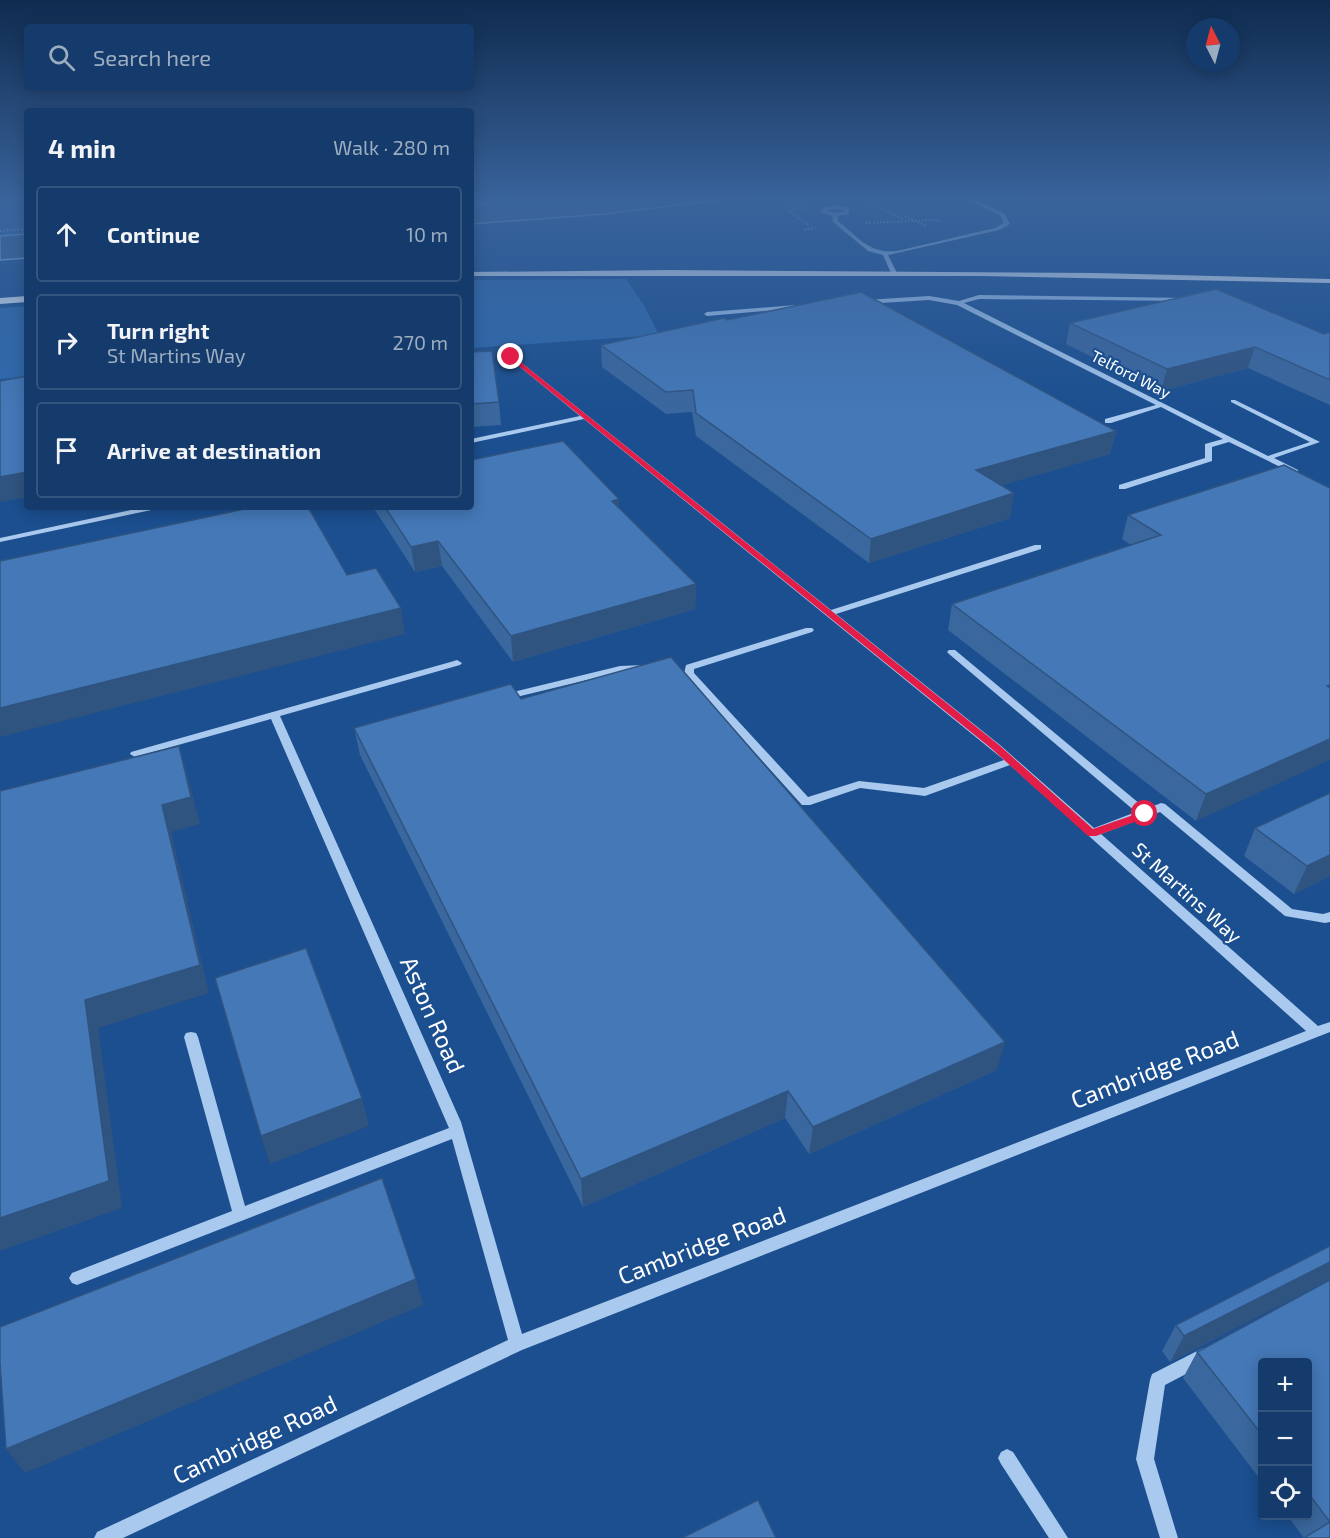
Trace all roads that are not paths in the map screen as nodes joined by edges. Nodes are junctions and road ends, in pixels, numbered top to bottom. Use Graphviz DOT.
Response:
graph roads {
  1 [pos="892,269"];
  2 [pos="894,273"];
  3 [pos="474,274"];
  4 [pos="1330,281"];
  5 [pos="24,299"];
  6 [pos="1199,299"];
  7 [pos="0,300"];
  8 [pos="857,302"];
  9 [pos="959,303"];
  10 [pos="800,307"];
  11 [pos="706,314"];
  12 [pos="511,357"];
  13 [pos="1233,401"];
  14 [pos="1162,405"];
  15 [pos="585,417"];
  16 [pos="1108,421"];
  17 [pos="1229,439"];
  18 [pos="474,440"];
  19 [pos="1268,458"];
  20 [pos="1299,474"];
  21 [pos="1122,487"];
  22 [pos="142,510"];
  23 [pos="0,540"];
  24 [pos="1038,547"];
  25 [pos="829,613"];
  26 [pos="809,630"];
  27 [pos="952,652"];
  28 [pos="457,663"];
  29 [pos="677,667"];
  30 [pos="689,667"];
  31 [pos="655,668"];
  32 [pos="493,700"];
  33 [pos="275,716"];
  34 [pos="135,754"];
  35 [pos="1010,761"];
  36 [pos="1145,814"];
  37 [pos="1092,833"];
  38 [pos="1330,916"];
  39 [pos="1324,1030"];
  40 [pos="191,1037"];
  41 [pos="457,1131"];
  42 [pos="240,1214"];
  43 [pos="77,1278"];
  44 [pos="517,1344"];
  45 [pos="1219,1347"];
  46 [pos="1007,1458"];
  47 [pos="103,1538"];
  48 [pos="1059,1538"];
  49 [pos="1169,1538"];
  1 -- 2 [label="street"];
  2 -- 3 [label="main road"];
  2 -- 4 [label="main road"];
  5 -- 7 [label="main road"];
  6 -- 9 [label="street"];
  8 -- 9 [label="street, Telford Way"];
  9 -- 14 [label="street, Telford Way"];
  10 -- 11 [label="street"];
  12 -- 15 [label="street, St Martins Way"];
  13 -- 19 [label="street"];
  14 -- 16 [label="street"];
  14 -- 17 [label="street, Telford Way"];
  15 -- 18 [label="street"];
  15 -- 25 [label="street, St Martins Way"];
  17 -- 19 [label="street, Telford Way"];
  17 -- 21 [label="street"];
  19 -- 20 [label="street, Telford Way"];
  22 -- 23 [label="street"];
  24 -- 25 [label="street"];
  25 -- 35 [label="street, St Martins Way"];
  26 -- 30 [label="street"];
  27 -- 36 [label="street"];
  28 -- 33 [label="street"];
  29 -- 30 [label="street"];
  30 -- 35 [label="street"];
  31 -- 32 [label="street"];
  33 -- 34 [label="street"];
  33 -- 41 [label="street, Aston Road"];
  35 -- 37 [label="street, St Martins Way"];
  36 -- 37 [label="street"];
  36 -- 38 [label="street"];
  37 -- 39 [label="street, St Martins Way"];
  39 -- 44 [label="street, Cambridge Road"];
  40 -- 42 [label="street"];
  41 -- 42 [label="street"];
  41 -- 44 [label="street, Aston Road"];
  42 -- 43 [label="street"];
  44 -- 47 [label="street, Cambridge Road"];
  45 -- 49 [label="street"];
  46 -- 48 [label="street"];
}
